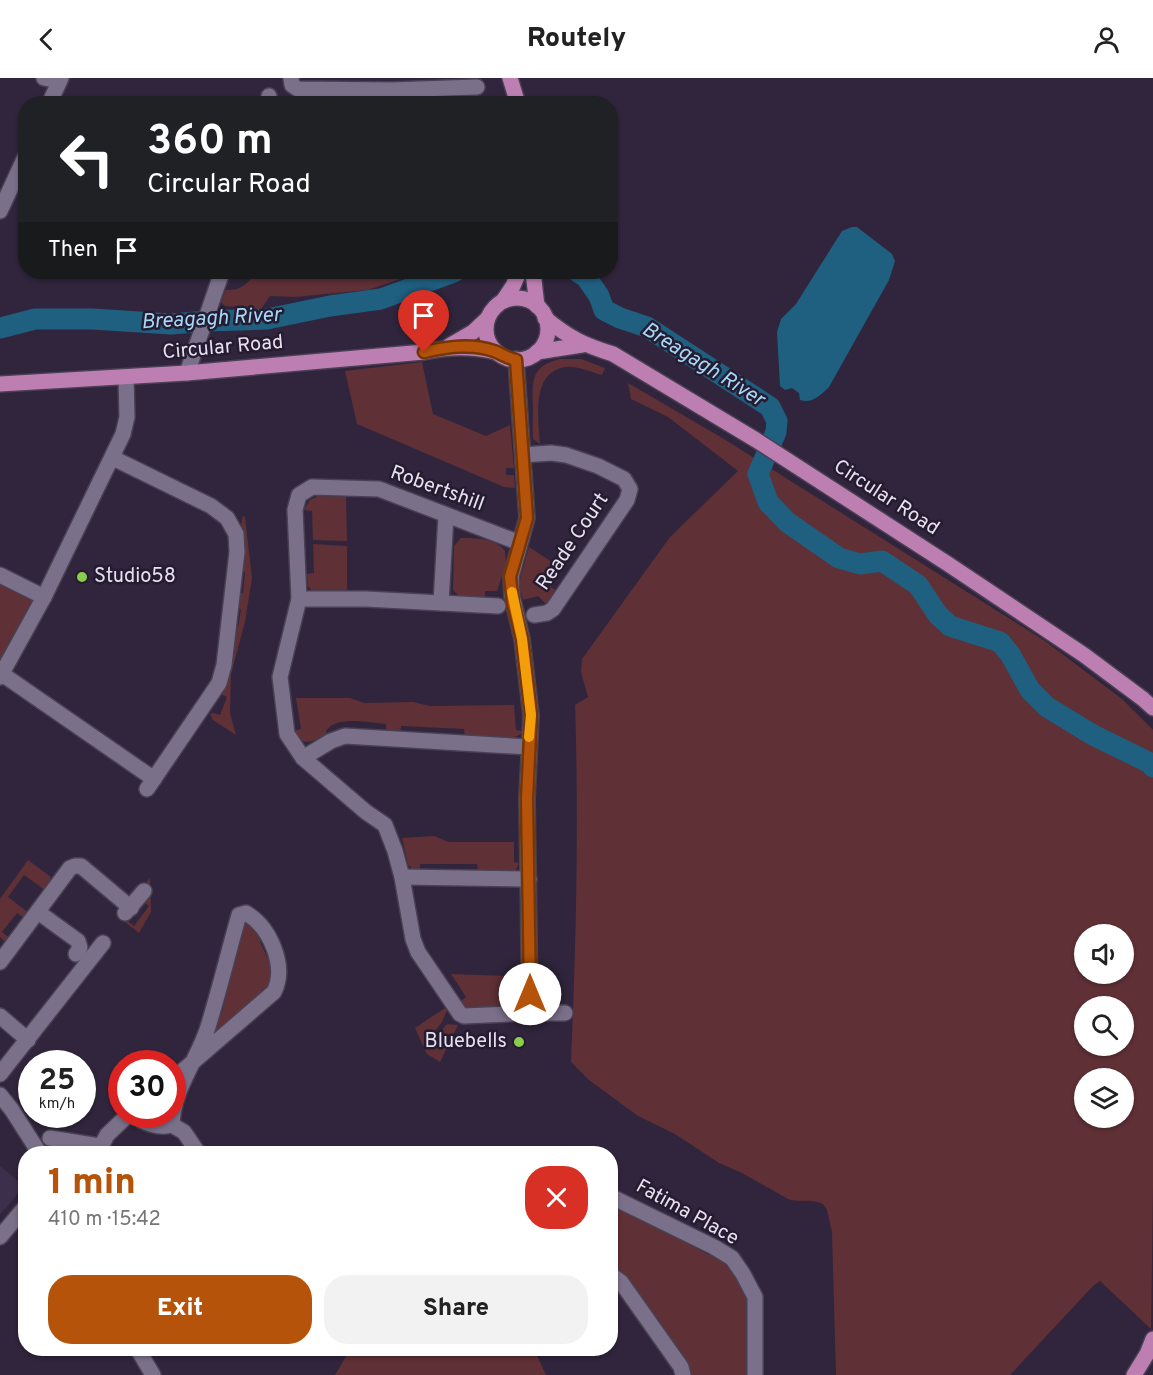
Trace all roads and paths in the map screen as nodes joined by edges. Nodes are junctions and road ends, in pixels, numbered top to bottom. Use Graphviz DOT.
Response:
graph roads {
  1 [pos="44,78"];
  2 [pos="510,78"];
  3 [pos="60,80"];
  4 [pos="293,83"];
  5 [pos="477,87"];
  6 [pos="53,96"];
  7 [pos="384,96"];
  8 [pos="400,96"];
  9 [pos="516,96"];
  10 [pos="18,172"];
  11 [pos="0,211"];
  12 [pos="220,279"];
  13 [pos="516,279"];
  14 [pos="534,279"];
  15 [pos="503,301"];
  16 [pos="541,312"];
  17 [pos="488,318"];
  18 [pos="582,345"];
  19 [pos="449,346"];
  20 [pos="496,351"];
  21 [pos="537,352"];
  22 [pos="516,360"];
  23 [pos="187,373"];
  24 [pos="126,377"];
  25 [pos="0,384"];
  26 [pos="523,454"];
  27 [pos="112,458"];
  28 [pos="446,515"];
  29 [pos="520,543"];
  30 [pos="0,575"];
  31 [pos="44,597"];
  32 [pos="299,599"];
  33 [pos="441,603"];
  34 [pos="498,606"];
  35 [pos="534,615"];
  36 [pos="1,676"];
  37 [pos="1153,708"];
  38 [pos="529,747"];
  39 [pos="303,758"];
  40 [pos="402,877"];
  41 [pos="529,879"];
  42 [pos="144,891"];
  43 [pos="38,912"];
  44 [pos="103,943"];
  45 [pos="76,954"];
  46 [pos="0,962"];
  47 [pos="530,1013"];
  48 [pos="565,1013"];
  49 [pos="0,1016"];
  50 [pos="28,1040"];
  51 [pos="189,1068"];
  52 [pos="186,1070"];
  53 [pos="0,1074"];
  54 [pos="186,1076"];
  55 [pos="0,1095"];
  56 [pos="115,1128"];
  57 [pos="177,1128"];
  58 [pos="50,1138"];
  59 [pos="35,1146"];
  60 [pos="82,1146"];
  61 [pos="100,1146"];
  62 [pos="194,1146"];
  63 [pos="618,1200"];
  64 [pos="18,1216"];
  65 [pos="0,1237"];
  66 [pos="618,1280"];
  67 [pos="1153,1339"];
  68 [pos="141,1356"];
  69 [pos="153,1375"];
  70 [pos="682,1375"];
  71 [pos="755,1375"];
  72 [pos="1134,1375"];
  1 -- 3 [label="street"];
  2 -- 9 [label="main road"];
  3 -- 6 [label="street"];
  4 -- 7 [label="street"];
  5 -- 8 [label="street"];
  10 -- 11 [label="street"];
  12 -- 23 [label="street"];
  13 -- 15 [label="main road"];
  14 -- 16 [label="main road"];
  15 -- 16 [label="main road"];
  15 -- 17 [label="main road"];
  16 -- 18 [label="main road, Circular Road"];
  16 -- 21 [label="main road"];
  17 -- 19 [label="main road, Circular Road"];
  17 -- 20 [label="main road"];
  18 -- 21 [label="main road, Circular Road"];
  18 -- 37 [label="main road, Circular Road"];
  19 -- 20 [label="main road, Circular Road"];
  19 -- 23 [label="main road, Circular Road"];
  20 -- 22 [label="main road"];
  21 -- 22 [label="main road"];
  22 -- 26 [label="street"];
  23 -- 24 [label="main road, Circular Road"];
  24 -- 25 [label="main road, Circular Road"];
  24 -- 27 [label="street"];
  26 -- 29 [label="street"];
  26 -- 35 [label="street, Reade Court"];
  27 -- 31 [label="street"];
  27 -- 36 [label="street"];
  28 -- 29 [label="street, Robertshill"];
  28 -- 32 [label="street, Robertshill"];
  28 -- 33 [label="street"];
  29 -- 38 [label="street"];
  30 -- 31 [label="street"];
  31 -- 36 [label="street"];
  32 -- 33 [label="street"];
  32 -- 39 [label="street, Robertshill"];
  33 -- 34 [label="street"];
  38 -- 39 [label="street"];
  38 -- 41 [label="street"];
  39 -- 40 [label="street, Robertshill"];
  40 -- 41 [label="street"];
  40 -- 47 [label="street, Robertshill"];
  41 -- 47 [label="street"];
  42 -- 43 [label="street"];
  43 -- 45 [label="street"];
  43 -- 46 [label="street"];
  44 -- 50 [label="street"];
  47 -- 48 [label="street, Robertshill"];
  49 -- 50 [label="street"];
  50 -- 53 [label="street"];
  51 -- 51 [label="street"];
  51 -- 52 [label="street"];
  51 -- 54 [label="street"];
  55 -- 59 [label="street"];
  56 -- 61 [label="street"];
  57 -- 62 [label="street"];
  58 -- 60 [label="street"];
  63 -- 71 [label="street, Fatima Place"];
  64 -- 65 [label="street"];
  66 -- 70 [label="street"];
  67 -- 72 [label="main road"];
  68 -- 69 [label="street"];
}
